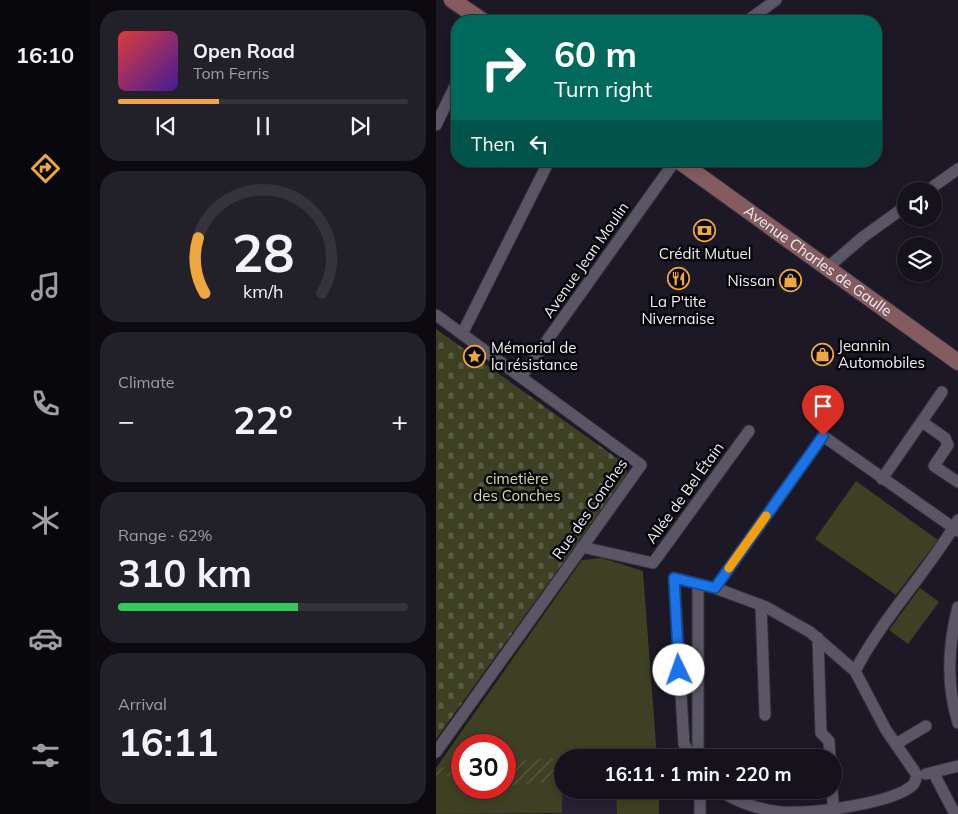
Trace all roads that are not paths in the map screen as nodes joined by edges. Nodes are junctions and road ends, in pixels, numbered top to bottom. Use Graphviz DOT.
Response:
graph roads {
  1 [pos="452,0"];
  2 [pos="776,0"];
  3 [pos="475,15"];
  4 [pos="755,15"];
  5 [pos="451,94"];
  6 [pos="436,125"];
  7 [pos="546,167"];
  8 [pos="673,167"];
  9 [pos="685,167"];
  10 [pos="958,169"];
  11 [pos="940,182"];
  12 [pos="897,212"];
  13 [pos="827,268"];
  14 [pos="436,315"];
  15 [pos="462,334"];
  16 [pos="958,362"];
  17 [pos="522,377"];
  18 [pos="942,392"];
  19 [pos="922,422"];
  20 [pos="749,431"];
  21 [pos="882,478"];
  22 [pos="958,482"];
  23 [pos="956,526"];
  24 [pos="582,547"];
  25 [pos="698,584"];
  26 [pos="715,588"];
  27 [pos="761,605"];
  28 [pos="958,607"];
  29 [pos="818,638"];
  30 [pos="855,671"];
  31 [pos="765,715"];
  32 [pos="958,723"];
  33 [pos="926,726"];
  34 [pos="896,744"];
  35 [pos="687,749"];
  36 [pos="698,749"];
  37 [pos="829,749"];
  38 [pos="436,752"];
  39 [pos="958,766"];
  40 [pos="934,774"];
  41 [pos="917,775"];
  42 [pos="700,799"];
  43 [pos="732,799"];
  44 [pos="832,799"];
  45 [pos="760,810"];
  46 [pos="833,812"];
  47 [pos="700,814"];
  48 [pos="955,814"];
  1 -- 3 [label="main road"];
  2 -- 4 [label="street"];
  5 -- 6 [label="street"];
  7 -- 15 [label="street"];
  8 -- 17 [label="street, Avenue Jean Moulin"];
  9 -- 13 [label="main road, Avenue Charles de Gaulle"];
  10 -- 11 [label="street"];
  12 -- 13 [label="street"];
  13 -- 16 [label="main road, Avenue Charles de Gaulle"];
  14 -- 15 [label="street, Rue des Conches"];
  15 -- 17 [label="street, Rue des Conches"];
  17 -- 24 [label="street, Rue des Conches"];
  18 -- 19 [label="street"];
  19 -- 21 [label="street"];
  19 -- 22 [label="street"];
  20 -- 24 [label="street, Allée de Bel Étain"];
  21 -- 23 [label="street"];
  21 -- 26 [label="street"];
  23 -- 30 [label="street"];
  24 -- 38 [label="street, Rue des Conches"];
  25 -- 26 [label="street"];
  25 -- 35 [label="street"];
  25 -- 36 [label="street"];
  26 -- 27 [label="street"];
  27 -- 29 [label="street"];
  27 -- 31 [label="street"];
  28 -- 32 [label="street"];
  29 -- 30 [label="street"];
  29 -- 37 [label="street"];
  30 -- 34 [label="street"];
  33 -- 34 [label="street"];
  34 -- 41 [label="street"];
  39 -- 40 [label="street"];
  40 -- 41 [label="street"];
  40 -- 48 [label="street"];
  41 -- 46 [label="street"];
  42 -- 47 [label="street"];
  43 -- 45 [label="street"];
  44 -- 46 [label="street"];
  45 -- 46 [label="street"];
}
